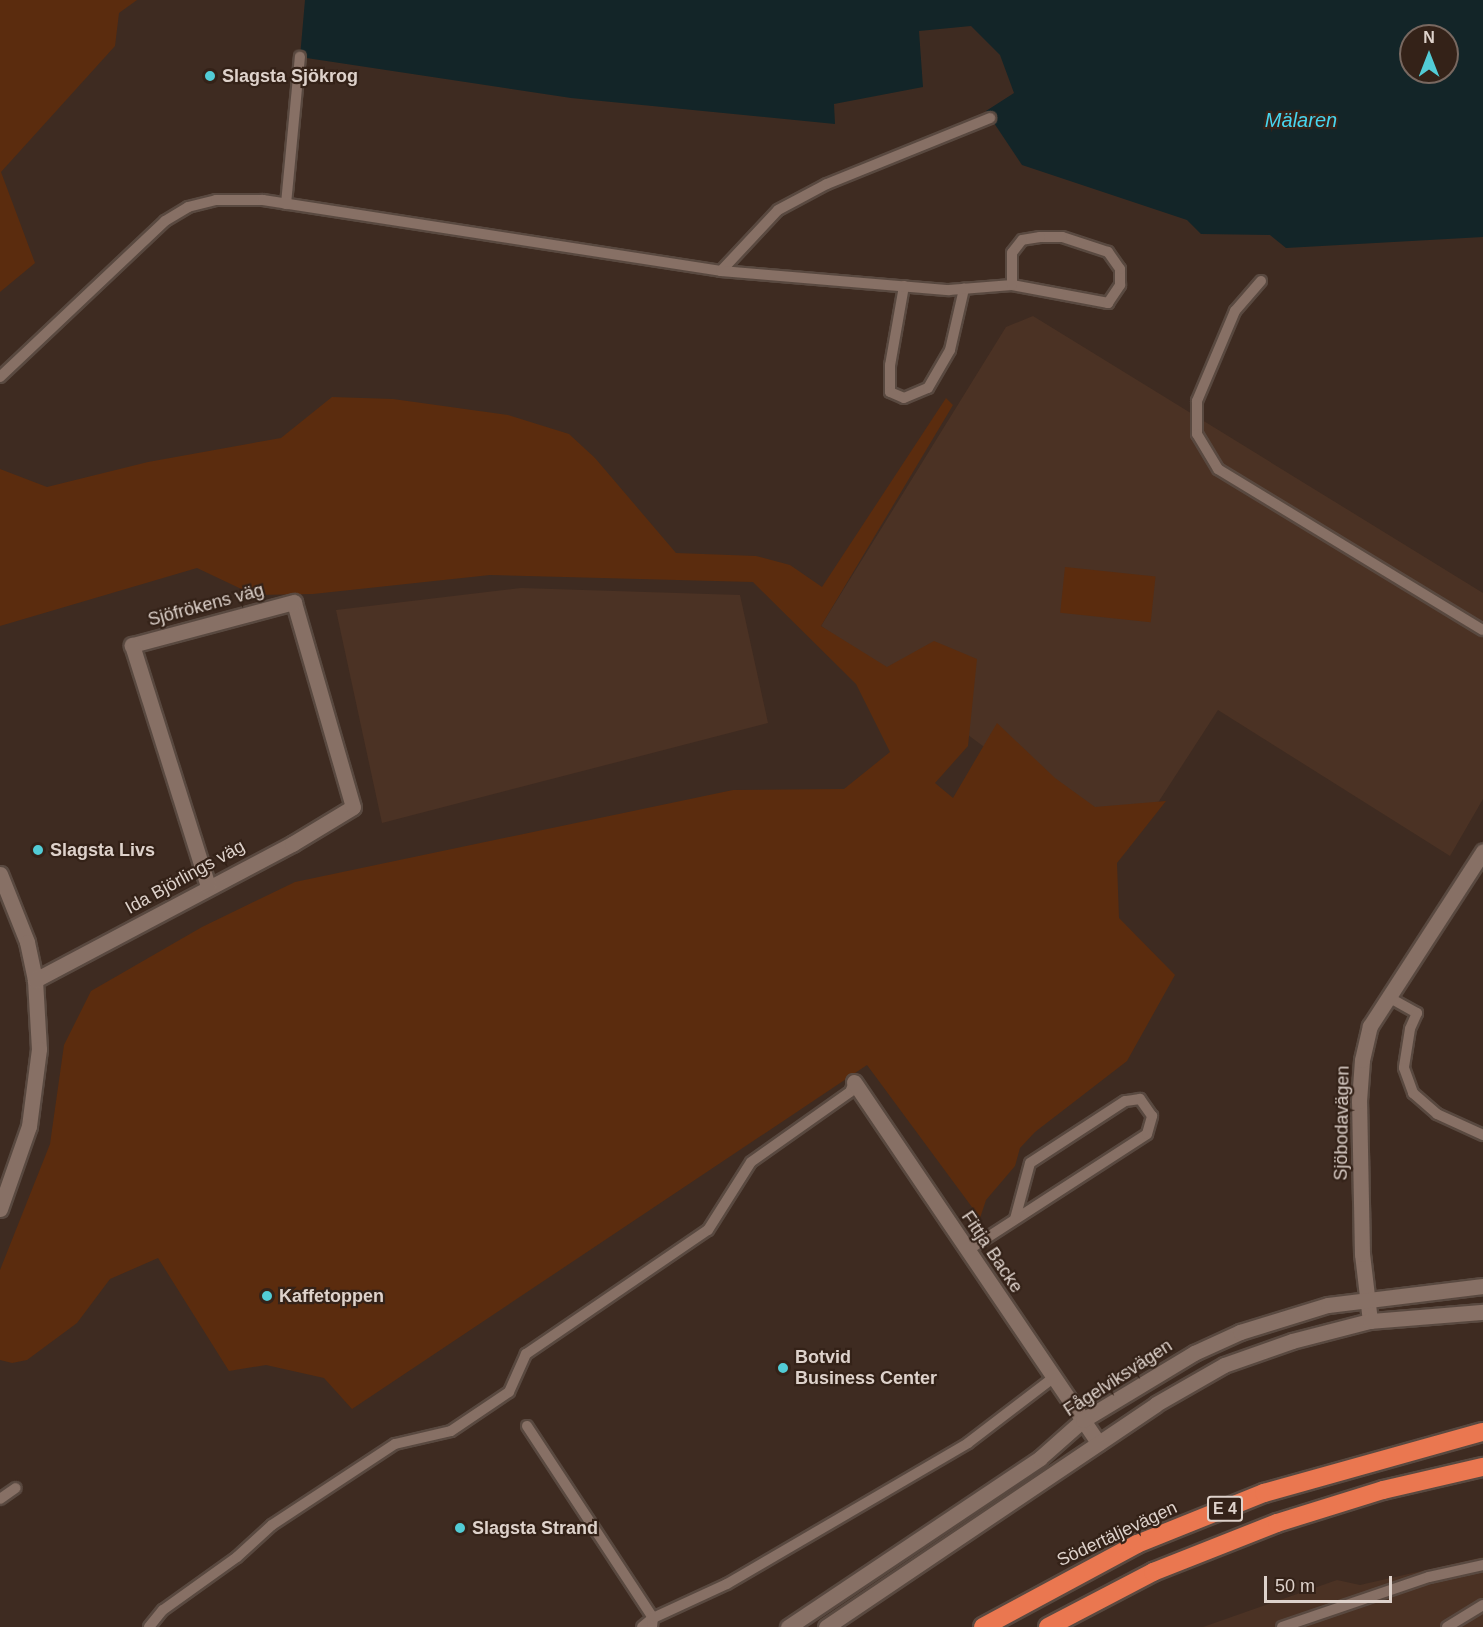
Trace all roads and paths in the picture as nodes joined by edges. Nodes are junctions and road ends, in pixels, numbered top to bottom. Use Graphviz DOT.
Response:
graph roads {
  1 [pos="300,57"];
  2 [pos="990,118"];
  3 [pos="286,204"];
  4 [pos="721,271"];
  5 [pos="1261,281"];
  6 [pos="1012,285"];
  7 [pos="904,286"];
  8 [pos="964,289"];
  9 [pos="0,377"];
  10 [pos="1483,630"];
  11 [pos="353,807"];
  12 [pos="1483,851"];
  13 [pos="0,874"];
  14 [pos="208,886"];
  15 [pos="35,980"];
  16 [pos="1390,998"];
  17 [pos="854,1082"];
  18 [pos="1483,1135"];
  19 [pos="0,1209"];
  20 [pos="1015,1219"];
  21 [pos="968,1250"];
  22 [pos="1483,1286"];
  23 [pos="1367,1297"];
  24 [pos="1483,1312"];
  25 [pos="1370,1321"];
  26 [pos="1053,1378"];
  27 [pos="1083,1420"];
  28 [pos="528,1426"];
  29 [pos="1483,1432"];
  30 [pos="1098,1443"];
  31 [pos="1483,1467"];
  32 [pos="16,1488"];
  33 [pos="0,1499"];
  34 [pos="1483,1565"];
  35 [pos="1483,1605"];
  36 [pos="653,1623"];
  37 [pos="149,1627"];
  38 [pos="642,1627"];
  39 [pos="789,1627"];
  40 [pos="826,1627"];
  41 [pos="983,1627"];
  42 [pos="1047,1627"];
  43 [pos="1282,1627"];
  44 [pos="1447,1627"];
  1 -- 3 [label="lane"];
  2 -- 4 [label="lane"];
  3 -- 4 [label="lane"];
  3 -- 9 [label="lane"];
  4 -- 7 [label="lane"];
  5 -- 10 [label="lane"];
  6 -- 6 [label="lane"];
  6 -- 8 [label="lane"];
  7 -- 8 [label="lane"];
  7 -- 8 [label="lane"];
  11 -- 14 [label="street, Ida Björlings väg"];
  11 -- 14 [label="street, Sjöfrökens väg"];
  12 -- 16 [label="street, Sjöbodavägen"];
  13 -- 15 [label="street"];
  14 -- 15 [label="street, Ida Björlings väg"];
  15 -- 19 [label="street"];
  16 -- 18 [label="lane"];
  16 -- 23 [label="street, Sjöbodavägen"];
  17 -- 21 [label="street, Fittja Backe"];
  17 -- 37 [label="lane"];
  20 -- 20 [label="lane"];
  20 -- 21 [label="lane"];
  21 -- 26 [label="street, Fittja Backe"];
  22 -- 23 [label="street, Fågelviksvägen"];
  23 -- 25 [label="street, Sjöbodavägen"];
  23 -- 27 [label="street, Fågelviksvägen"];
  24 -- 25 [label="street"];
  25 -- 30 [label="street"];
  26 -- 27 [label="street, Fittja Backe"];
  26 -- 36 [label="lane"];
  27 -- 30 [label="street, Fittja Backe"];
  27 -- 39 [label="street, Fågelviksvägen"];
  28 -- 36 [label="lane"];
  29 -- 41 [label="highway, Södertäljevägen / E 4"];
  30 -- 40 [label="street"];
  31 -- 42 [label="highway, E 4"];
  32 -- 33 [label="lane"];
  34 -- 43 [label="lane"];
  35 -- 44 [label="lane"];
  36 -- 38 [label="lane"];
}
